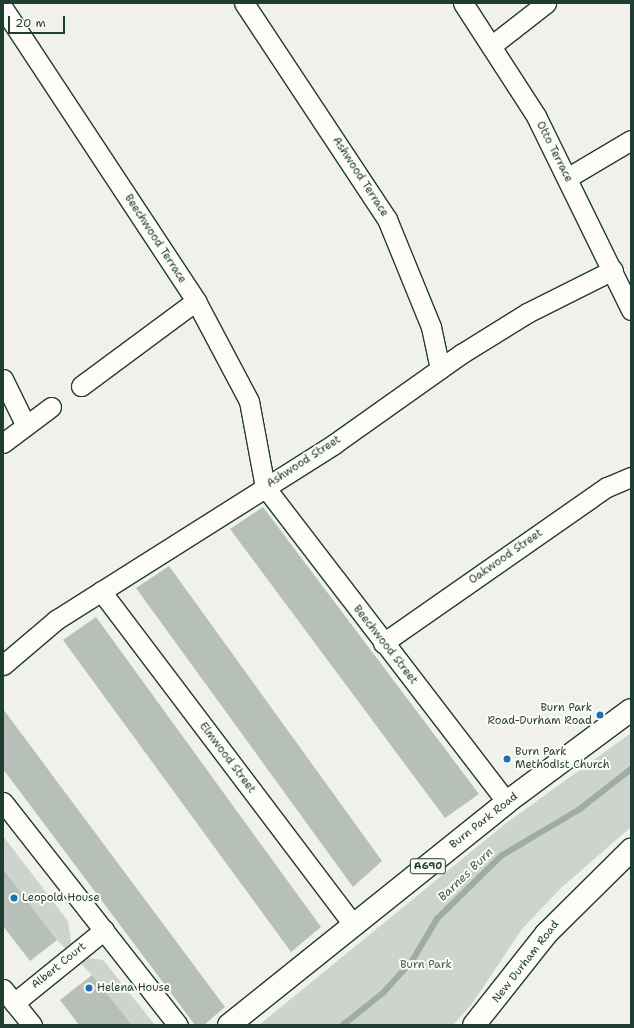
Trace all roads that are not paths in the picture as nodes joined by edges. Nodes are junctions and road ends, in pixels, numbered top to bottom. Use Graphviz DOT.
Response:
graph roads {
  1 [pos="244,3"];
  2 [pos="463,3"];
  3 [pos="546,3"];
  4 [pos="3,8"];
  5 [pos="491,46"];
  6 [pos="631,140"];
  7 [pos="567,178"];
  8 [pos="613,270"];
  9 [pos="196,301"];
  10 [pos="631,310"];
  11 [pos="440,369"];
  12 [pos="3,379"];
  13 [pos="81,386"];
  14 [pos="50,407"];
  15 [pos="26,426"];
  16 [pos="3,443"];
  17 [pos="631,477"];
  18 [pos="265,487"];
  19 [pos="101,591"];
  20 [pos="383,643"];
  21 [pos="3,665"];
  22 [pos="631,710"];
  23 [pos="3,802"];
  24 [pos="507,802"];
  25 [pos="631,850"];
  26 [pos="354,925"];
  27 [pos="104,930"];
  28 [pos="9,996"];
  29 [pos="32,1025"];
  30 [pos="178,1025"];
  31 [pos="229,1025"];
  32 [pos="474,1025"];
  1 -- 11 [label="street, Ashwood Terrace"];
  2 -- 5 [label="street, Otto Terrace"];
  3 -- 5 [label="street"];
  4 -- 9 [label="street, Beechwood Terrace"];
  5 -- 7 [label="street, Otto Terrace"];
  6 -- 7 [label="street"];
  7 -- 8 [label="street, Otto Terrace"];
  8 -- 10 [label="street, Otto Terrace"];
  8 -- 11 [label="street, Ashwood Street"];
  9 -- 13 [label="street"];
  9 -- 18 [label="street, Beechwood Terrace"];
  11 -- 18 [label="street, Ashwood Street"];
  12 -- 15 [label="street"];
  14 -- 15 [label="street"];
  15 -- 16 [label="street"];
  17 -- 20 [label="street, Oakwood Street"];
  18 -- 19 [label="street, Ashwood Street"];
  18 -- 20 [label="street, Beechwood Street"];
  19 -- 21 [label="street, Ashwood Street"];
  19 -- 26 [label="street, Elmwood Street"];
  20 -- 24 [label="street, Beechwood Street"];
  22 -- 24 [label="highway, Burn Park Road / A690"];
  23 -- 27 [label="street"];
  24 -- 26 [label="highway, Burn Park Road / A690"];
  25 -- 32 [label="highway, New Durham Road"];
  26 -- 31 [label="highway, Burn Park Road / A690"];
  27 -- 28 [label="street, Albert Court"];
  27 -- 30 [label="street"];
  28 -- 29 [label="street, Albert Court"];
}
